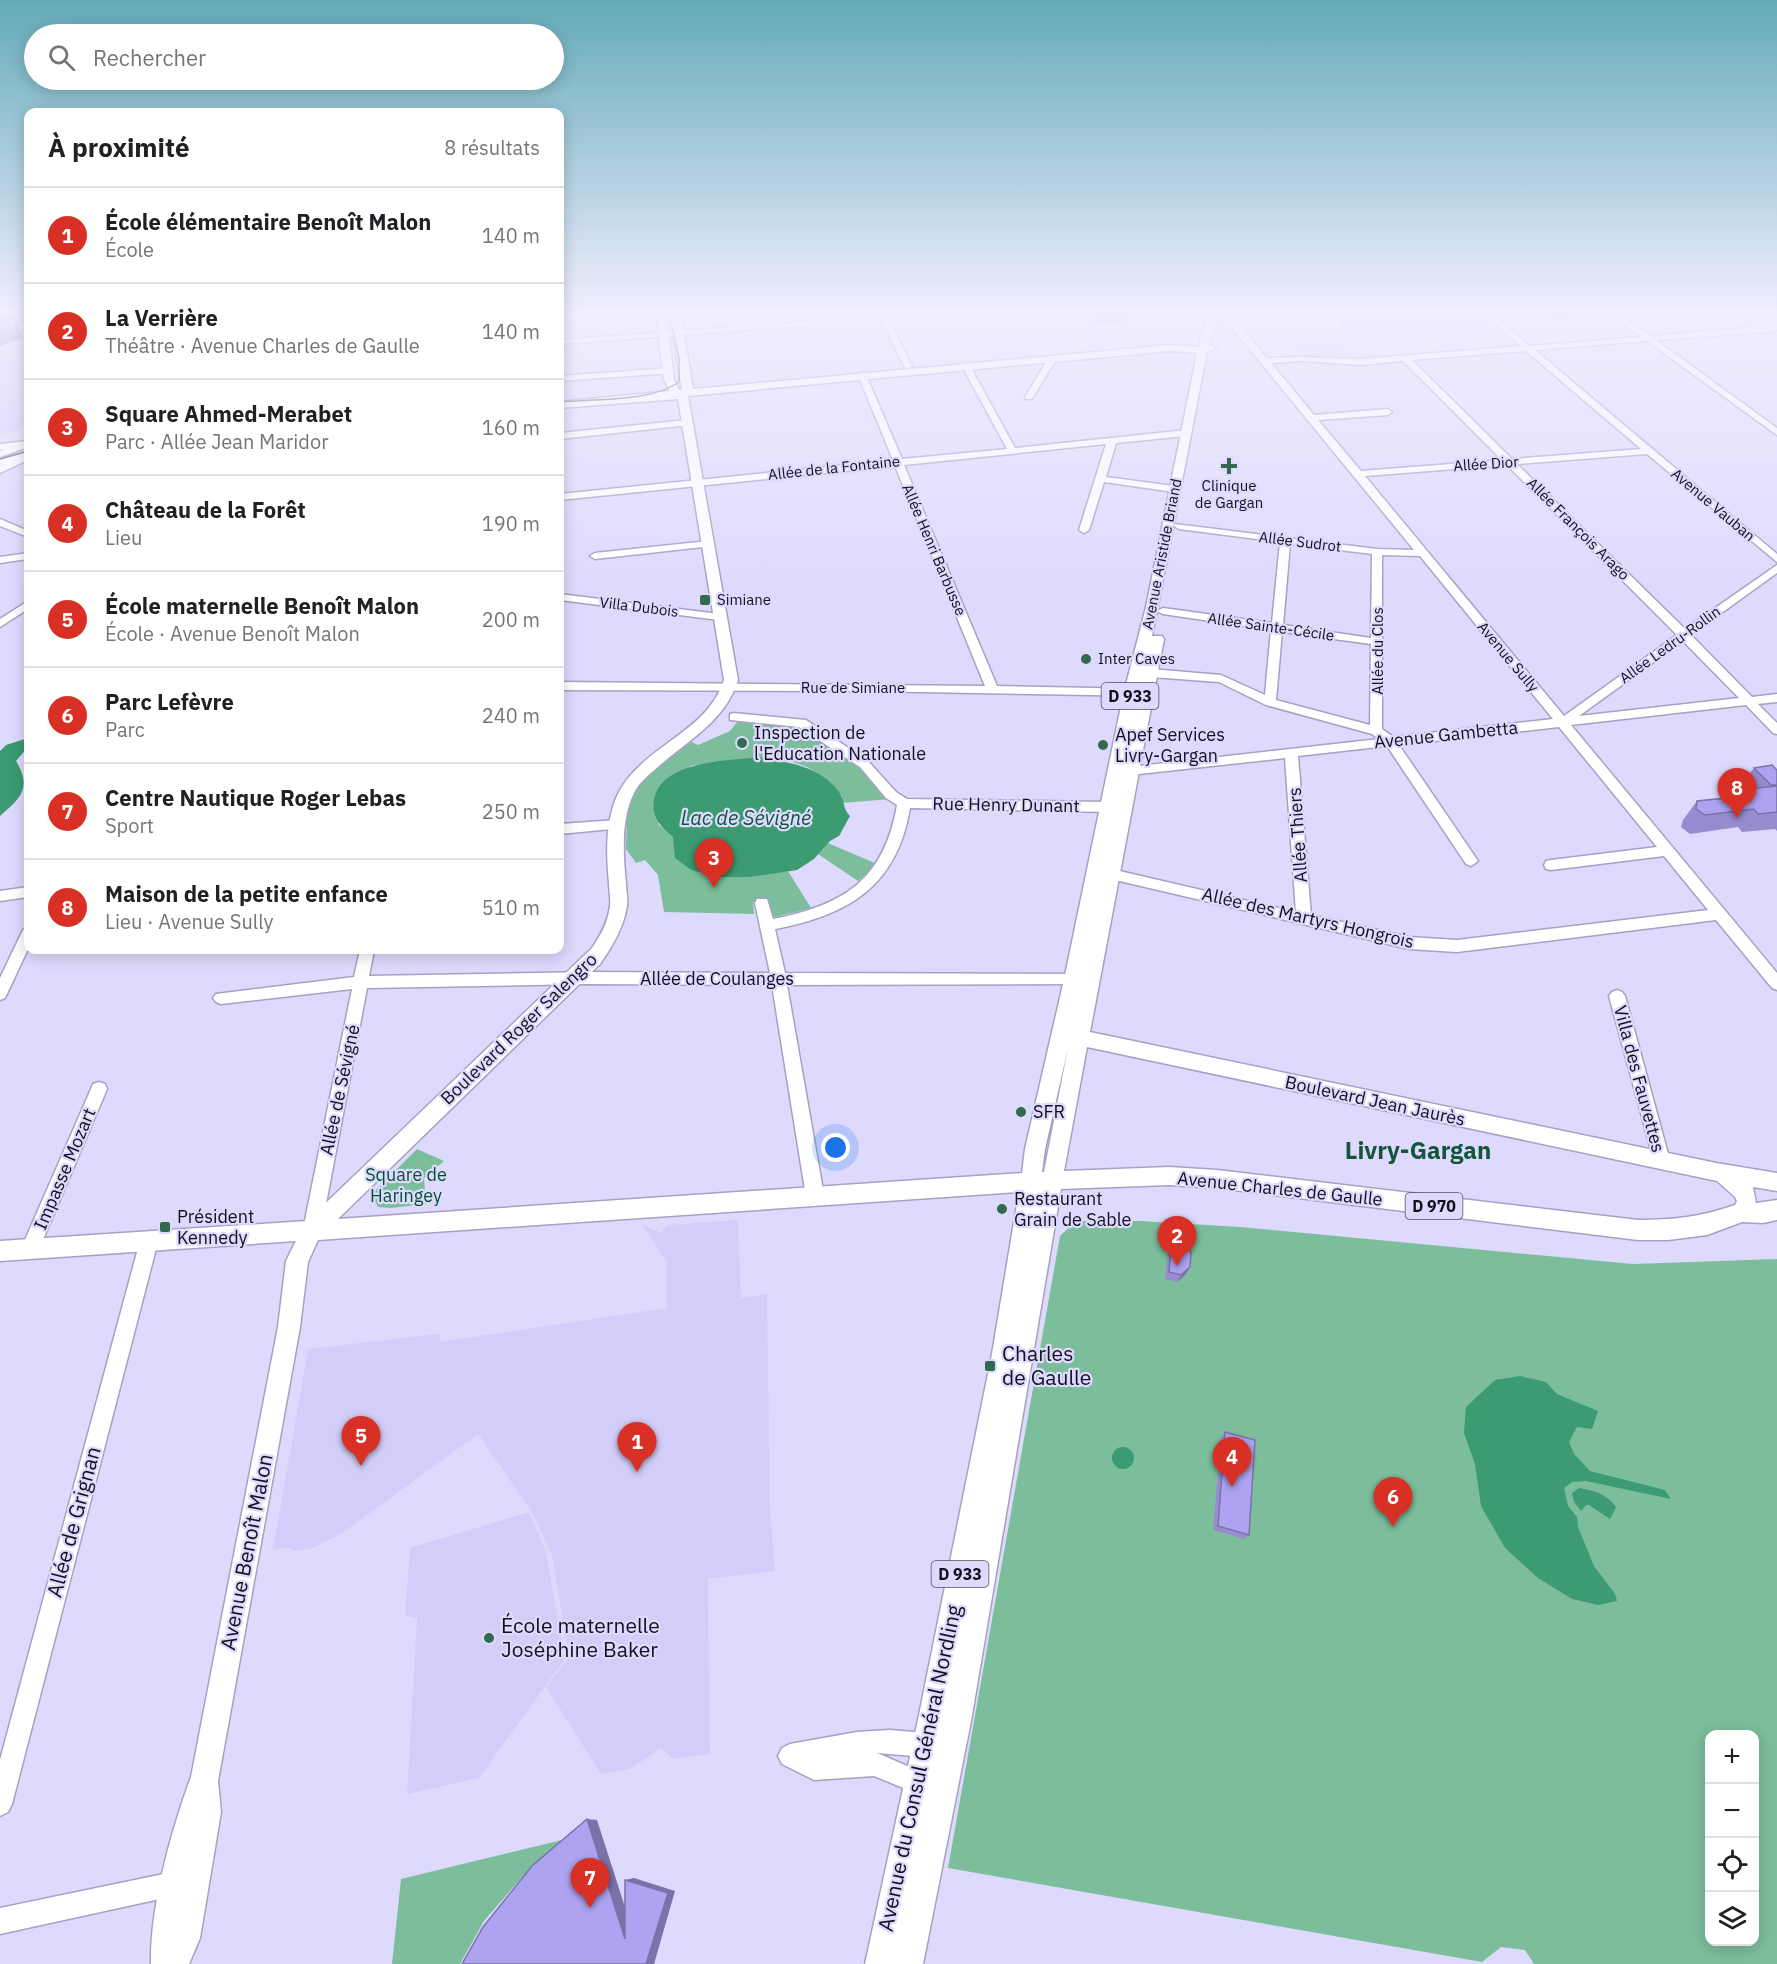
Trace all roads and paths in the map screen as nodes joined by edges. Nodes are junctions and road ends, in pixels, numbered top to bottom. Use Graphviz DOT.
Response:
graph roads {
  1 [pos="683,404"];
  2 [pos="874,404"];
  3 [pos="987,404"];
  4 [pos="1193,404"];
  5 [pos="1198,404"];
  6 [pos="1300,404"];
  7 [pos="1451,404"];
  8 [pos="1593,404"];
  9 [pos="1739,404"];
  10 [pos="1388,412"];
  11 [pos="1312,418"];
  12 [pos="687,423"];
  13 [pos="1777,432"];
  14 [pos="1186,433"];
  15 [pos="564,436"];
  16 [pos="1112,441"];
  17 [pos="0,447"];
  18 [pos="24,450"];
  19 [pos="1012,450"];
  20 [pos="24,451"];
  21 [pos="1650,451"];
  22 [pos="24,452"];
  23 [pos="24,453"];
  24 [pos="0,454"];
  25 [pos="897,462"];
  26 [pos="0,463"];
  27 [pos="1510,463"];
  28 [pos="0,470"];
  29 [pos="1358,474"];
  30 [pos="1101,479"];
  31 [pos="698,482"];
  32 [pos="1174,489"];
  33 [pos="564,497"];
  34 [pos="0,522"];
  35 [pos="1179,526"];
  36 [pos="1084,530"];
  37 [pos="24,532"];
  38 [pos="1285,541"];
  39 [pos="708,544"];
  40 [pos="1377,552"];
  41 [pos="1421,554"];
  42 [pos="595,556"];
  43 [pos="24,557"];
  44 [pos="1777,559"];
  45 [pos="0,560"];
  46 [pos="1777,568"];
  47 [pos="564,598"];
  48 [pos="24,607"];
  49 [pos="1163,611"];
  50 [pos="719,617"];
  51 [pos="0,624"];
  52 [pos="1278,628"];
  53 [pos="1685,635"];
  54 [pos="1378,642"];
  55 [pos="1151,673"];
  56 [pos="564,686"];
  57 [pos="730,686"];
  58 [pos="993,690"];
  59 [pos="1131,692"];
  60 [pos="1146,694"];
  61 [pos="1777,698"];
  62 [pos="1749,701"];
  63 [pos="1270,702"];
  64 [pos="734,717"];
  65 [pos="1563,722"];
  66 [pos="1777,730"];
  67 [pos="1376,731"];
  68 [pos="1392,742"];
  69 [pos="1291,752"];
  70 [pos="1123,770"];
  71 [pos="904,803"];
  72 [pos="1108,807"];
  73 [pos="617,825"];
  74 [pos="564,829"];
  75 [pos="1668,851"];
  76 [pos="1471,861"];
  77 [pos="1551,865"];
  78 [pos="1111,874"];
  79 [pos="24,893"];
  80 [pos="0,896"];
  81 [pos="762,903"];
  82 [pos="1720,914"];
  83 [pos="1304,918"];
  84 [pos="768,925"];
  85 [pos="24,943"];
  86 [pos="366,954"];
  87 [pos="574,979"];
  88 [pos="779,979"];
  89 [pos="1775,979"];
  90 [pos="1073,980"];
  91 [pos="362,982"];
  92 [pos="0,994"];
  93 [pos="1617,996"];
  94 [pos="221,998"];
  95 [pos="1080,1038"];
  96 [pos="1059,1043"];
  97 [pos="99,1089"];
  98 [pos="1662,1161"];
  99 [pos="1716,1172"];
  100 [pos="1042,1182"];
  101 [pos="1777,1182"];
  102 [pos="815,1196"];
  103 [pos="1777,1210"];
  104 [pos="1742,1212"];
  105 [pos="312,1230"];
  106 [pos="148,1241"];
  107 [pos="30,1249"];
  108 [pos="0,1251"];
  109 [pos="926,1745"];
  110 [pos="918,1782"];
  111 [pos="0,1804"];
  112 [pos="186,1881"];
  113 [pos="0,1921"];
  114 [pos="166,1964"];
  115 [pos="174,1964"];
  116 [pos="880,1964"];
  117 [pos="908,1964"];
  1 -- 12 [label="main road"];
  2 -- 25 [label="street, Allée Henri Barbusse"];
  3 -- 19 [label="street"];
  4 -- 14 [label="main road, Avenue Aristide Briand / D 933"];
  5 -- 35 [label="main road, Avenue Aristide Briand / D 933"];
  6 -- 11 [label="street, Avenue Sully"];
  7 -- 27 [label="street, Allée François Arago"];
  8 -- 21 [label="street, Avenue Vauban"];
  9 -- 13 [label="street"];
  10 -- 11 [label="street"];
  11 -- 29 [label="street, Avenue Sully"];
  12 -- 15 [label="street"];
  12 -- 31 [label="main road"];
  14 -- 16 [label="street, Allée de la Fontaine"];
  14 -- 32 [label="main road, Avenue Aristide Briand / D 933"];
  16 -- 19 [label="street, Allée de la Fontaine"];
  16 -- 30 [label="street"];
  17 -- 18 [label="main road"];
  19 -- 25 [label="street, Allée de la Fontaine"];
  20 -- 24 [label="street"];
  21 -- 27 [label="street, Allée Dior"];
  21 -- 44 [label="street, Avenue Vauban"];
  22 -- 26 [label="main road"];
  23 -- 28 [label="street"];
  25 -- 31 [label="street, Allée de la Fontaine"];
  25 -- 58 [label="street, Allée Henri Barbusse"];
  27 -- 29 [label="street, Allée Dior"];
  27 -- 53 [label="street, Allée François Arago"];
  29 -- 41 [label="street, Avenue Sully"];
  30 -- 32 [label="street"];
  30 -- 36 [label="street"];
  31 -- 33 [label="street, Allée de la Fontaine"];
  31 -- 39 [label="main road"];
  32 -- 59 [label="main road, Avenue Aristide Briand / D 933"];
  34 -- 37 [label="street"];
  35 -- 38 [label="street, Allée Sudrot"];
  35 -- 49 [label="main road, Avenue Aristide Briand / D 933"];
  38 -- 40 [label="street, Allée Sudrot"];
  38 -- 52 [label="street"];
  39 -- 42 [label="street"];
  39 -- 50 [label="main road"];
  40 -- 41 [label="street, Allée Sudrot"];
  40 -- 54 [label="street, Allée du Clos"];
  41 -- 65 [label="street, Avenue Sully"];
  43 -- 45 [label="street"];
  46 -- 53 [label="street, Allée Ledru-Rollin"];
  47 -- 50 [label="street, Villa Dubois"];
  48 -- 51 [label="street"];
  49 -- 52 [label="street, Allée Sainte-Cécile"];
  49 -- 55 [label="main road, Avenue Aristide Briand / D 933"];
  50 -- 57 [label="main road"];
  52 -- 54 [label="street, Allée Sainte-Cécile"];
  52 -- 63 [label="street"];
  53 -- 62 [label="street, Allée François Arago"];
  53 -- 65 [label="street, Allée Ledru-Rollin"];
  54 -- 67 [label="street, Allée du Clos"];
  55 -- 60 [label="main road, Avenue Aristide Briand / D 933"];
  55 -- 63 [label="street"];
  56 -- 57 [label="street, Rue de Simiane"];
  57 -- 58 [label="street, Rue de Simiane"];
  57 -- 73 [label="main road, Boulevard Roger Salengro"];
  58 -- 59 [label="street, Rue de Simiane"];
  59 -- 60 [label="street, Rue de Simiane"];
  59 -- 70 [label="main road, Avenue Aristide Briand / D 933"];
  60 -- 70 [label="main road, Avenue Aristide Briand / D 933"];
  61 -- 62 [label="street, Avenue Gambetta"];
  62 -- 65 [label="street, Avenue Gambetta"];
  62 -- 66 [label="street, Allée François Arago"];
  63 -- 67 [label="street"];
  64 -- 71 [label="street"];
  65 -- 68 [label="street, Avenue Gambetta"];
  65 -- 75 [label="street, Avenue Sully"];
  67 -- 68 [label="street"];
  68 -- 69 [label="street, Avenue Gambetta"];
  68 -- 76 [label="street"];
  69 -- 70 [label="street, Avenue Gambetta"];
  69 -- 83 [label="street, Allée Thiers"];
  70 -- 72 [label="main road, Avenue Aristide Briand / D 933"];
  70 -- 78 [label="main road, Avenue Aristide Briand / D 933"];
  71 -- 72 [label="street, Rue Henry Dunant"];
  71 -- 84 [label="street"];
  72 -- 90 [label="main road, Avenue Aristide Briand / D 933"];
  73 -- 74 [label="street"];
  73 -- 87 [label="main road, Boulevard Roger Salengro"];
  75 -- 77 [label="street"];
  75 -- 82 [label="street, Avenue Sully"];
  78 -- 83 [label="street, Allée des Martyrs Hongrois"];
  78 -- 95 [label="main road, Avenue Aristide Briand / D 933"];
  79 -- 80 [label="street"];
  81 -- 84 [label="street"];
  82 -- 83 [label="street, Allée des Martyrs Hongrois"];
  82 -- 89 [label="street, Avenue Sully"];
  84 -- 88 [label="street"];
  85 -- 92 [label="street"];
  86 -- 91 [label="street, Allée de Sévigné"];
  87 -- 88 [label="street, Allée de Coulanges"];
  87 -- 91 [label="street, Allée de Coulanges"];
  87 -- 105 [label="main road, Boulevard Roger Salengro"];
  88 -- 90 [label="street, Allée de Coulanges"];
  88 -- 102 [label="street"];
  90 -- 96 [label="main road, Avenue Aristide Briand / D 933"];
  91 -- 94 [label="street, Allée de Coulanges"];
  91 -- 105 [label="street, Allée de Sévigné"];
  93 -- 98 [label="street, Villa des Fauvettes"];
  95 -- 96 [label="main road"];
  95 -- 98 [label="main road, Boulevard Jean Jaurès"];
  95 -- 100 [label="main road, Avenue Aristide Briand / D 933"];
  96 -- 100 [label="main road, Avenue Aristide Briand / D 933"];
  97 -- 107 [label="street, Impasse Mozart"];
  98 -- 99 [label="main road, Boulevard Jean Jaurès"];
  99 -- 101 [label="main road, Boulevard Jean Jaurès"];
  99 -- 104 [label="main road"];
  100 -- 102 [label="main road, D 970"];
  100 -- 104 [label="main road, Avenue Charles de Gaulle / D 970"];
  100 -- 109 [label="main road, Avenue du Consul Général Nordling / D 933"];
  100 -- 117 [label="main road, Avenue du Consul Général Nordling / D 933"];
  102 -- 105 [label="main road, D 970"];
  103 -- 104 [label="main road, Avenue Charles de Gaulle / D 970"];
  105 -- 106 [label="main road, D 970"];
  105 -- 112 [label="main road, Avenue Benoît Malon"];
  106 -- 107 [label="main road, D 970"];
  106 -- 111 [label="street, Allée de Grignan"];
  107 -- 108 [label="main road, D 970"];
  109 -- 110 [label="main road, Avenue du Consul Général Nordling / D 933"];
  109 -- 110 [label="street"];
  110 -- 116 [label="main road, Avenue du Consul Général Nordling / D 933"];
  112 -- 113 [label="street"];
  112 -- 114 [label="main road, Avenue Benoît Malon"];
  112 -- 115 [label="main road, Avenue Benoît Malon"];
}
